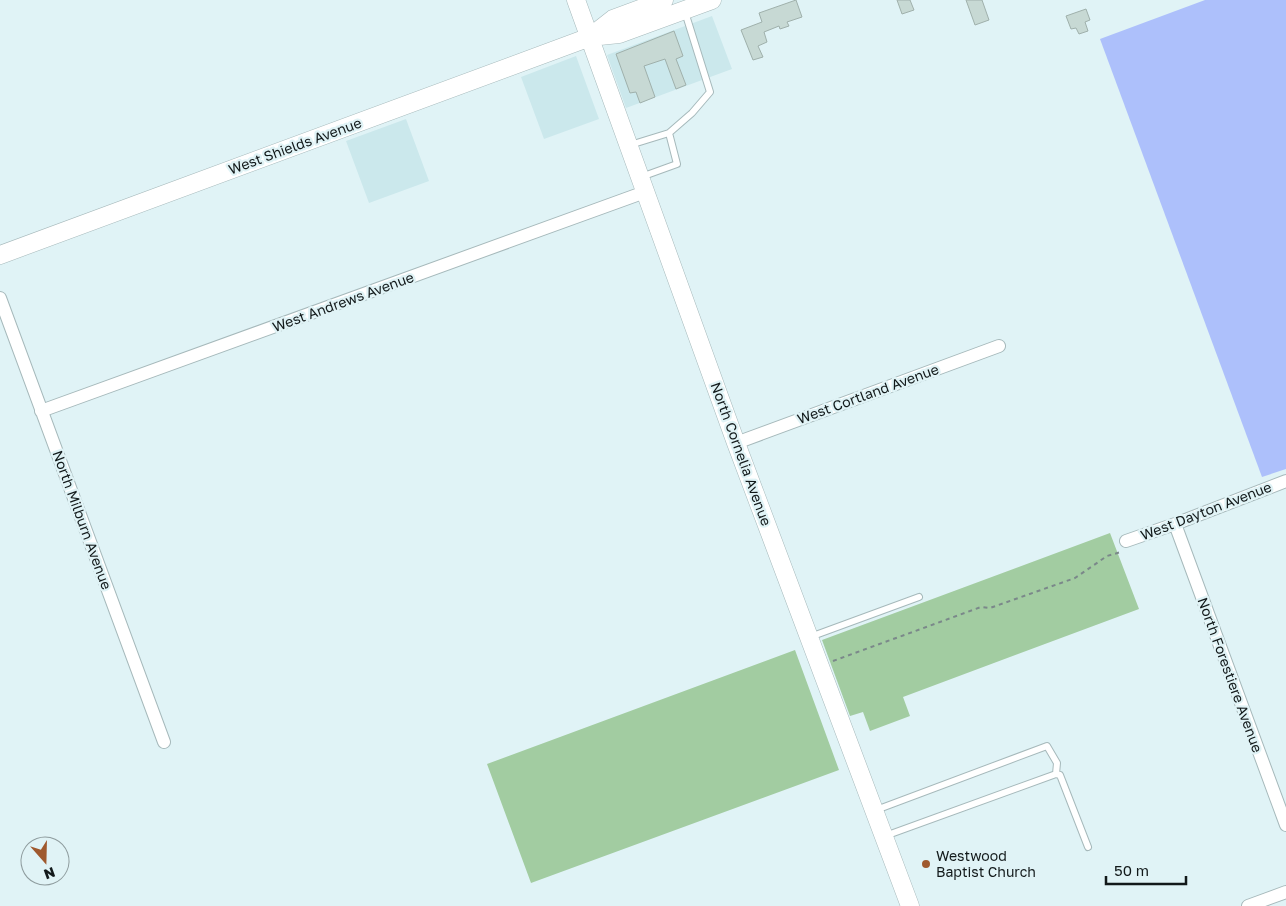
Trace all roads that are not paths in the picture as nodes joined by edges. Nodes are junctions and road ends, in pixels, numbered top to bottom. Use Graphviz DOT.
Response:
graph roads {
  1 [pos="576,0"];
  2 [pos="664,0"];
  3 [pos="712,0"];
  4 [pos="685,10"];
  5 [pos="590,37"];
  6 [pos="669,133"];
  7 [pos="628,146"];
  8 [pos="642,185"];
  9 [pos="0,255"];
  10 [pos="0,298"];
  11 [pos="999,346"];
  12 [pos="41,411"];
  13 [pos="736,443"];
  14 [pos="1286,481"];
  15 [pos="1175,524"];
  16 [pos="1126,541"];
  17 [pos="920,597"];
  18 [pos="809,638"];
  19 [pos="164,742"];
  20 [pos="1056,774"];
  21 [pos="874,810"];
  22 [pos="1286,825"];
  23 [pos="884,836"];
  24 [pos="1088,847"];
  25 [pos="1286,892"];
  26 [pos="910,906"];
  27 [pos="1248,906"];
  1 -- 5 [label="street, North Cornelia Avenue"];
  2 -- 5 [label="street, West Shields Avenue"];
  3 -- 4 [label="street, West Shields Avenue"];
  4 -- 5 [label="street, West Shields Avenue"];
  4 -- 6 [label="lane"];
  5 -- 7 [label="street, North Cornelia Avenue"];
  5 -- 9 [label="street, West Shields Avenue"];
  6 -- 7 [label="lane"];
  6 -- 8 [label="lane"];
  7 -- 8 [label="street, North Cornelia Avenue"];
  8 -- 12 [label="street, West Andrews Avenue"];
  8 -- 13 [label="street, North Cornelia Avenue"];
  10 -- 12 [label="street, North Milburn Avenue"];
  11 -- 13 [label="street, West Cortland Avenue"];
  12 -- 19 [label="street, North Milburn Avenue"];
  13 -- 18 [label="street, North Cornelia Avenue"];
  14 -- 15 [label="street, West Dayton Avenue"];
  15 -- 16 [label="street, West Dayton Avenue"];
  15 -- 22 [label="street, North Forestiere Avenue"];
  17 -- 18 [label="lane"];
  18 -- 21 [label="street, North Cornelia Avenue"];
  20 -- 21 [label="lane"];
  20 -- 23 [label="lane"];
  20 -- 24 [label="lane"];
  21 -- 23 [label="street, North Cornelia Avenue"];
  23 -- 26 [label="street, North Cornelia Avenue"];
  25 -- 27 [label="street"];
}
